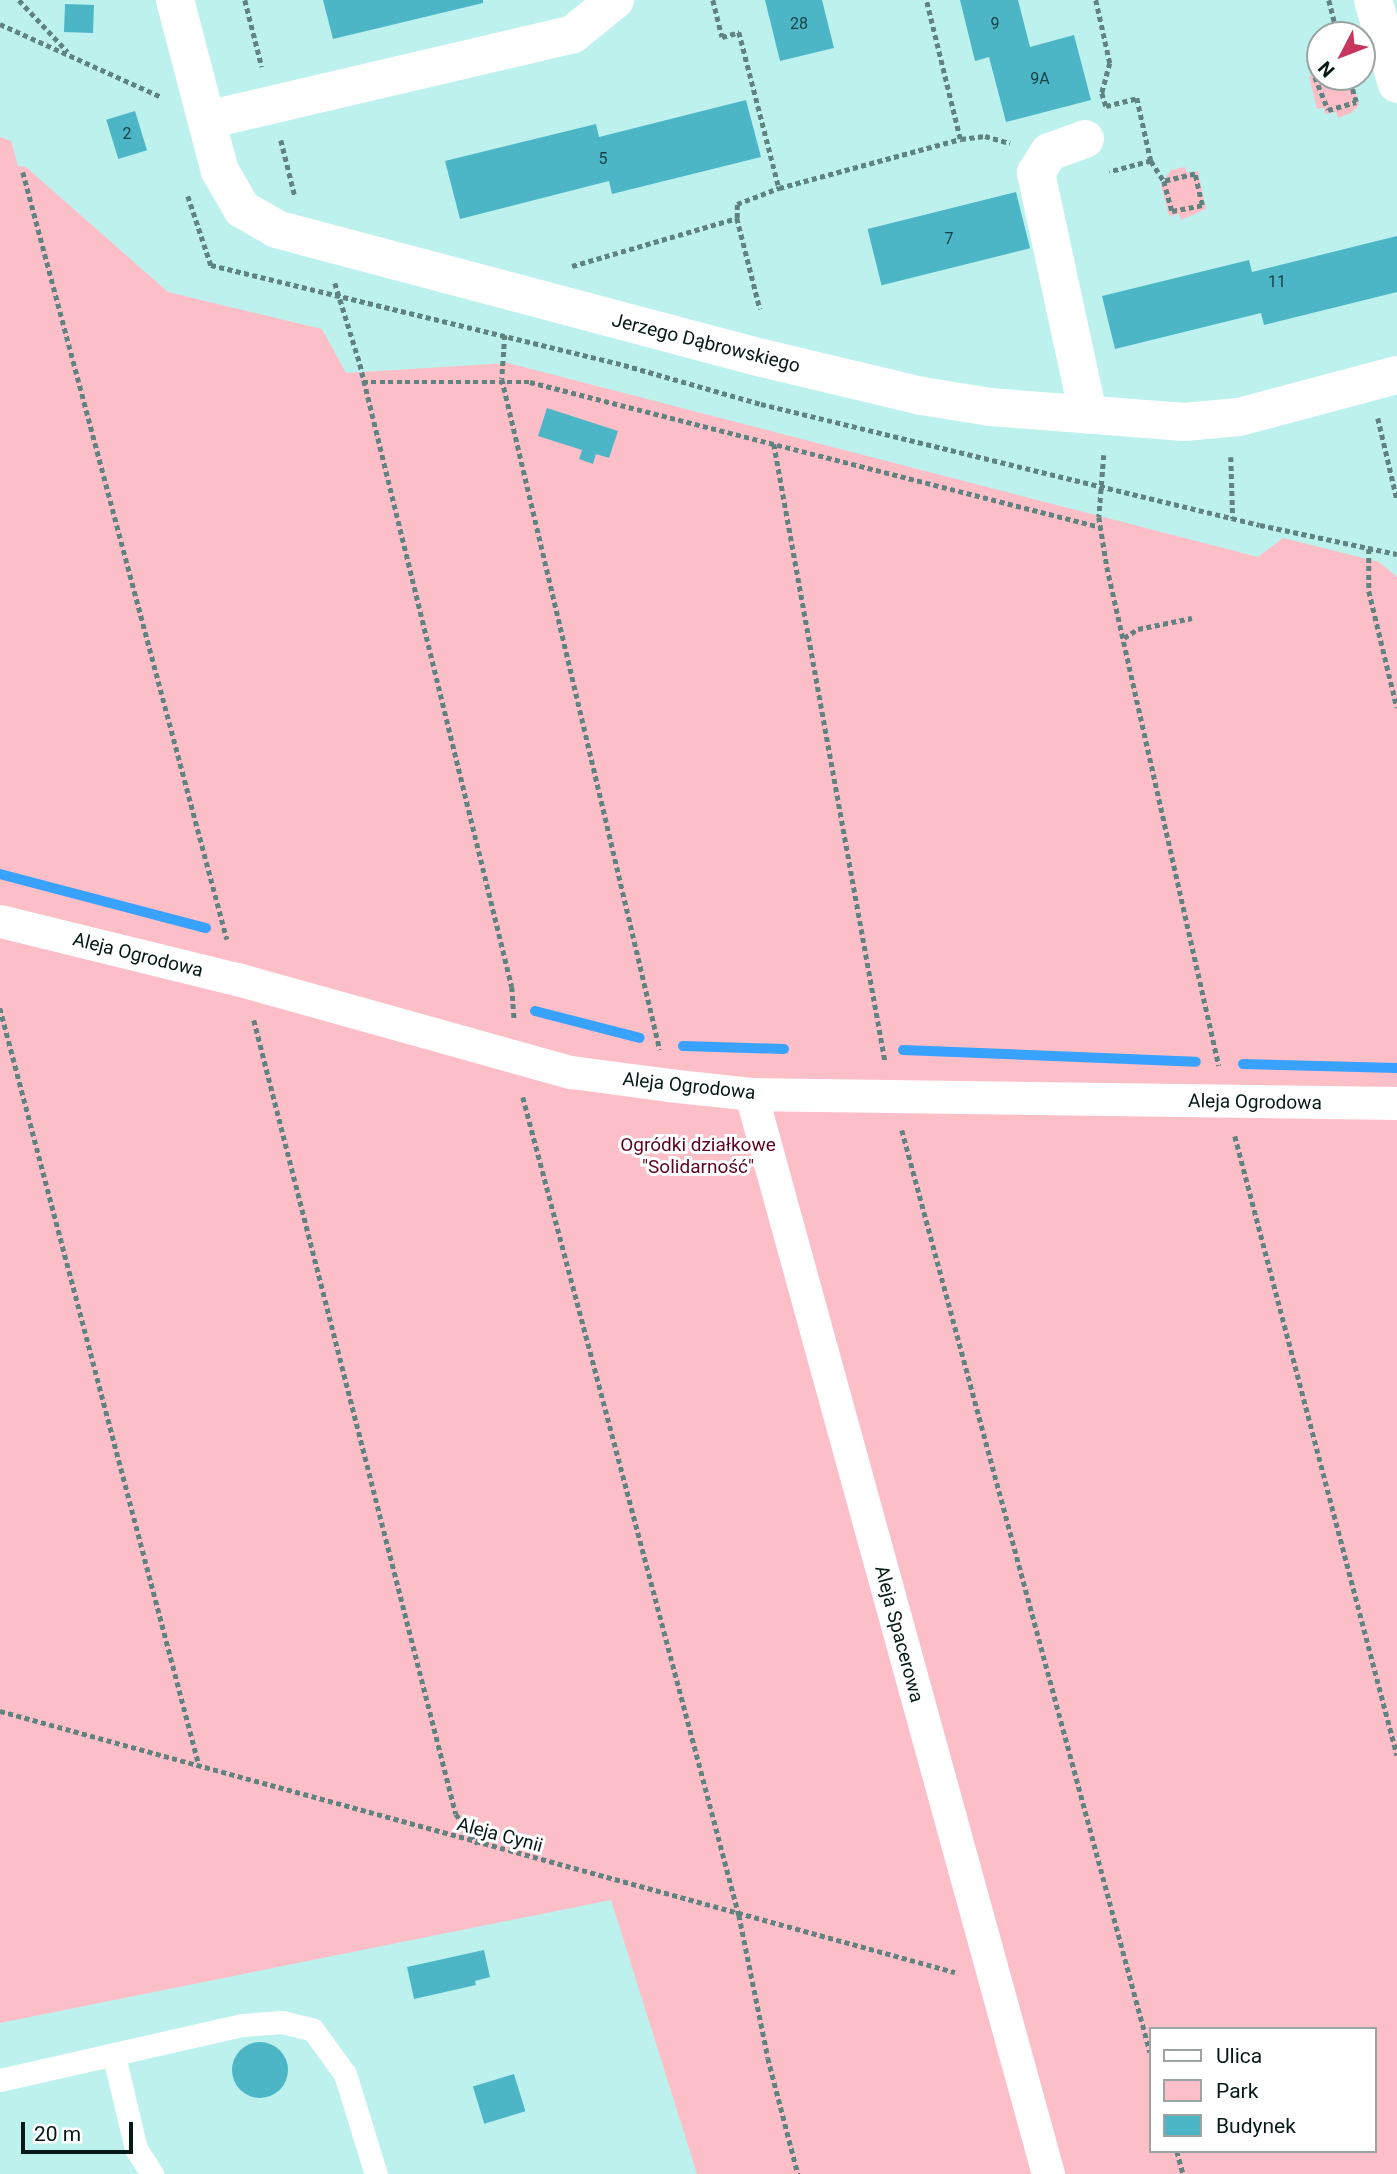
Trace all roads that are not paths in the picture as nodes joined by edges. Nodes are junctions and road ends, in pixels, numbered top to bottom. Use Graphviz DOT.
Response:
graph roads {
  1 [pos="175,0"];
  2 [pos="615,0"];
  3 [pos="1373,0"];
  4 [pos="1397,84"];
  5 [pos="207,120"];
  6 [pos="1085,139"];
  7 [pos="1383,379"];
  8 [pos="1088,414"];
  9 [pos="0,921"];
  10 [pos="751,1094"];
  11 [pos="1397,1103"];
  12 [pos="114,2056"];
  13 [pos="0,2080"];
  14 [pos="152,2174"];
  15 [pos="376,2174"];
  16 [pos="1048,2174"];
  1 -- 5 [label="street, Jerzego Dąbrowskiego"];
  2 -- 5 [label="street"];
  3 -- 4 [label="street"];
  5 -- 8 [label="street, Jerzego Dąbrowskiego"];
  6 -- 8 [label="street"];
  7 -- 8 [label="street, Jerzego Dąbrowskiego"];
  9 -- 10 [label="street, Aleja Ogrodowa"];
  10 -- 11 [label="street, Aleja Ogrodowa"];
  10 -- 16 [label="street, Aleja Spacerowa"];
  12 -- 13 [label="lane"];
  12 -- 14 [label="lane"];
  12 -- 15 [label="lane"];
}
